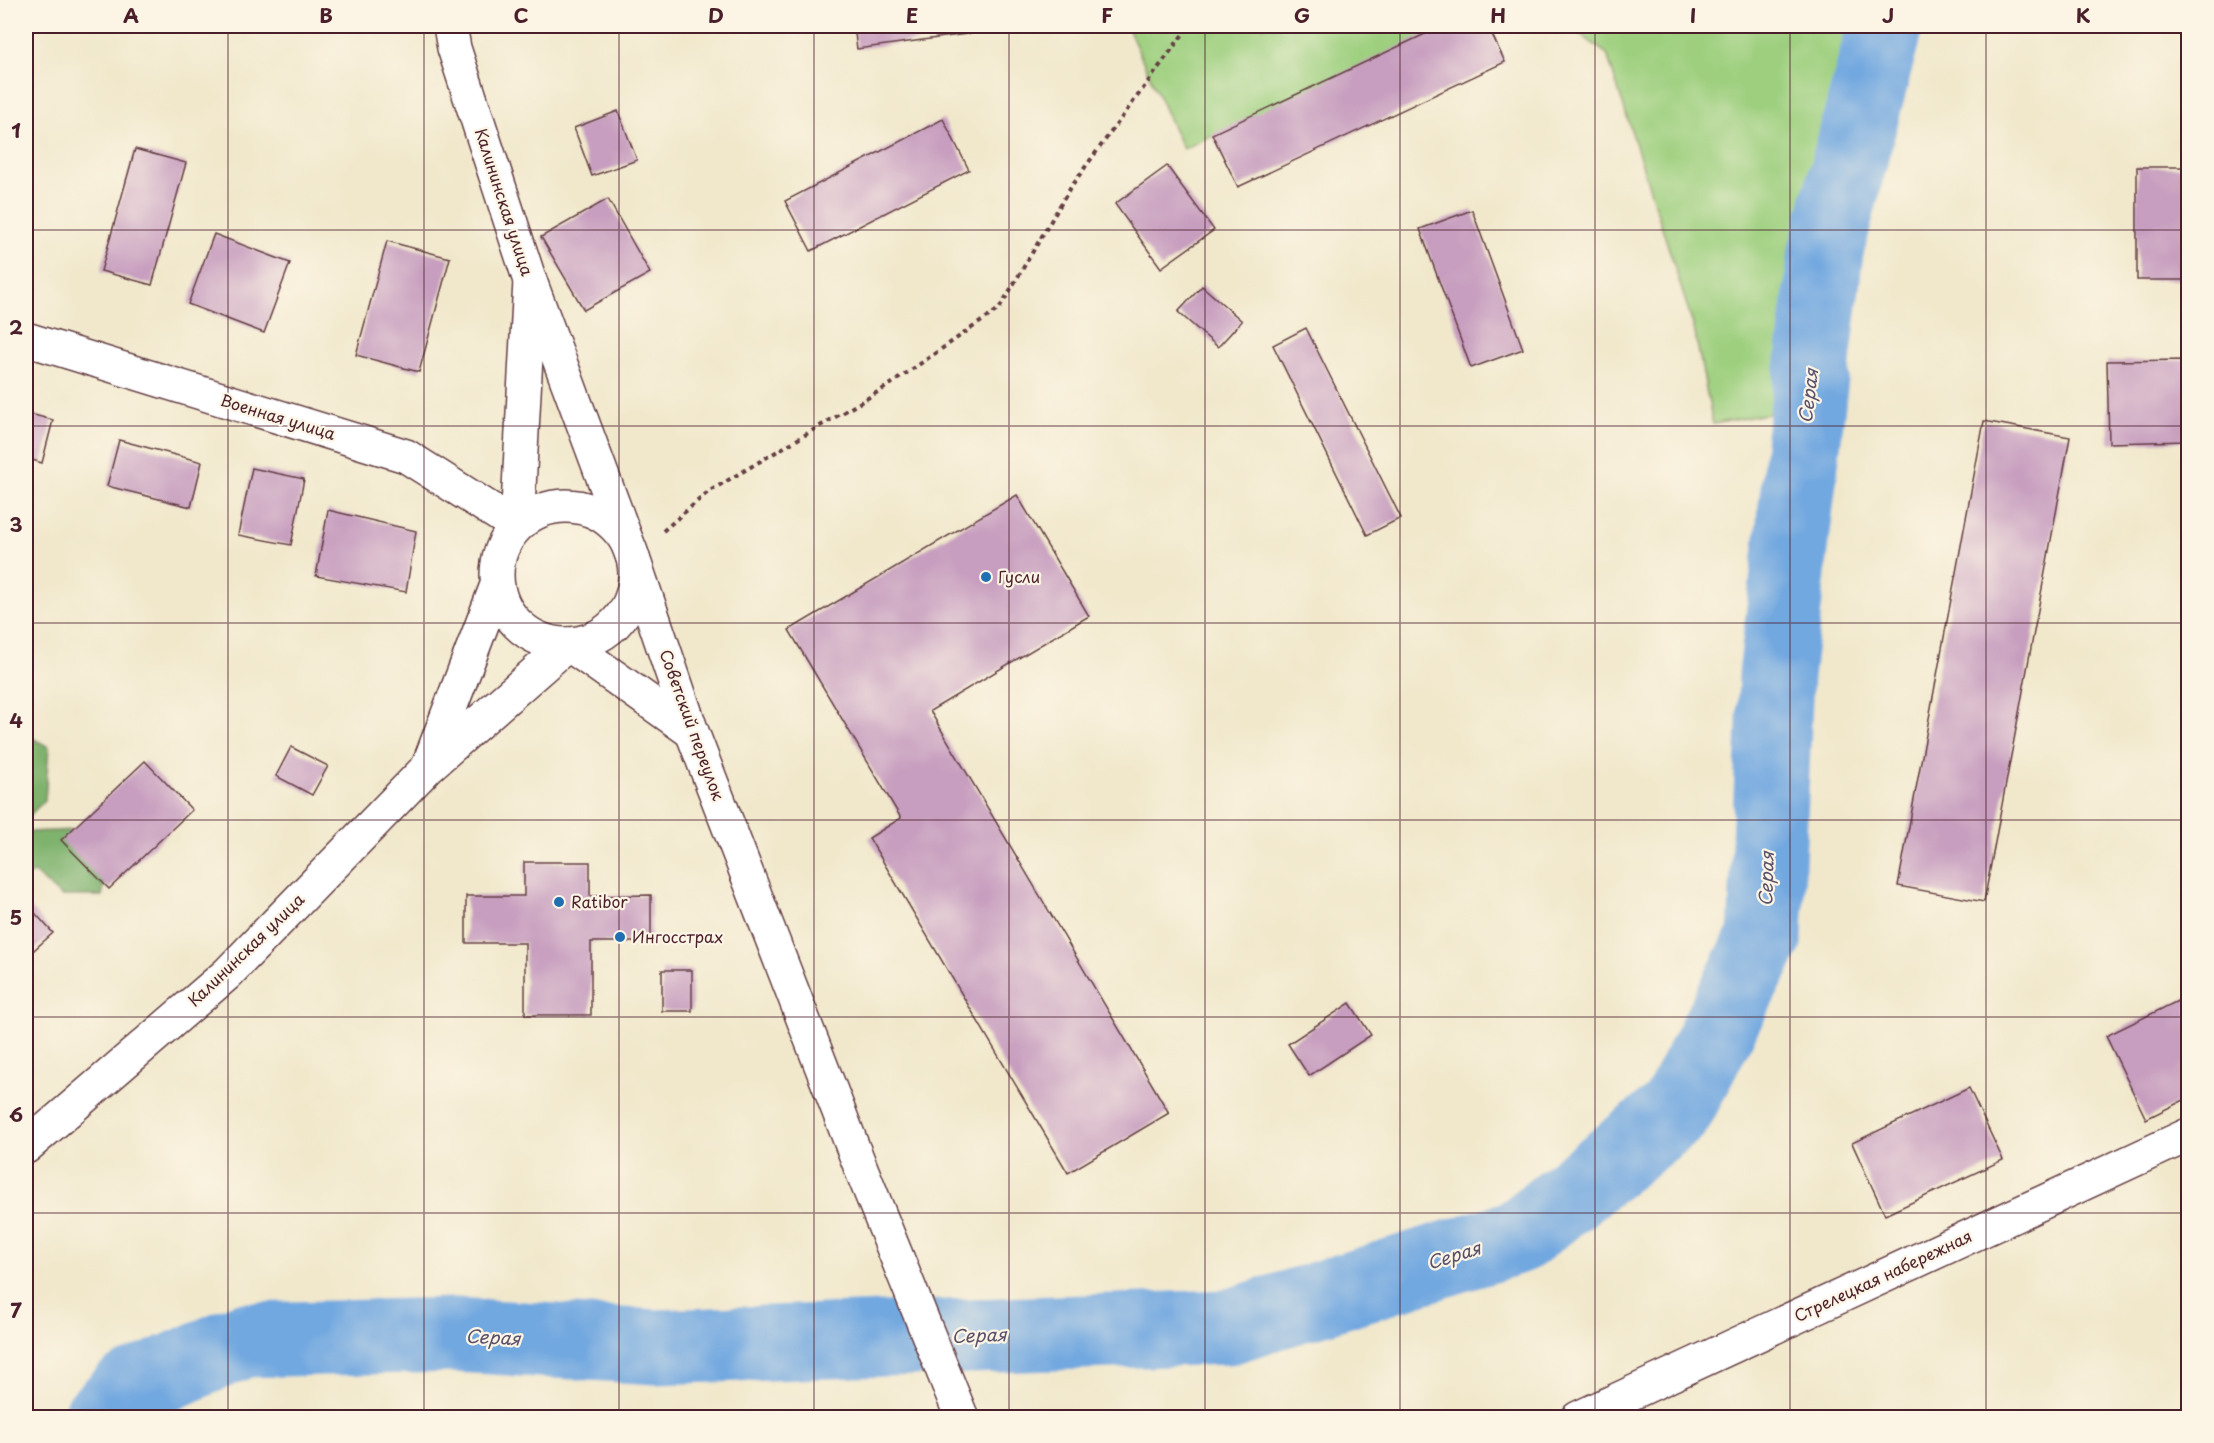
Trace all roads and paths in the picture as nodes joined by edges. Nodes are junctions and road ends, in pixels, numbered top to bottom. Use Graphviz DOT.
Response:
graph roads {
  1 [pos="450,26"];
  2 [pos="1189,26"];
  3 [pos="530,281"];
  4 [pos="26,339"];
  5 [pos="517,526"];
  6 [pos="633,558"];
  7 [pos="497,585"];
  8 [pos="568,644"];
  9 [pos="692,732"];
  10 [pos="429,766"];
  11 [pos="2188,1135"];
  12 [pos="26,1147"];
  13 [pos="962,1418"];
  14 [pos="1578,1418"];
  1 -- 3 [label="street, Калининская улица"];
  2 -- 6 [label="path"];
  3 -- 5 [label="street, Калининская улица"];
  3 -- 6 [label="street, Советский переулок"];
  4 -- 5 [label="street, Военная улица"];
  5 -- 6 [label="street"];
  5 -- 7 [label="street"];
  6 -- 8 [label="street"];
  6 -- 9 [label="street, Советский переулок"];
  7 -- 8 [label="street"];
  7 -- 10 [label="street"];
  8 -- 9 [label="street"];
  8 -- 10 [label="street, Калининская улица"];
  9 -- 13 [label="street, Советский переулок"];
  10 -- 12 [label="street, Калининская улица"];
  11 -- 14 [label="street, Стрелецкая набережная"];
}
